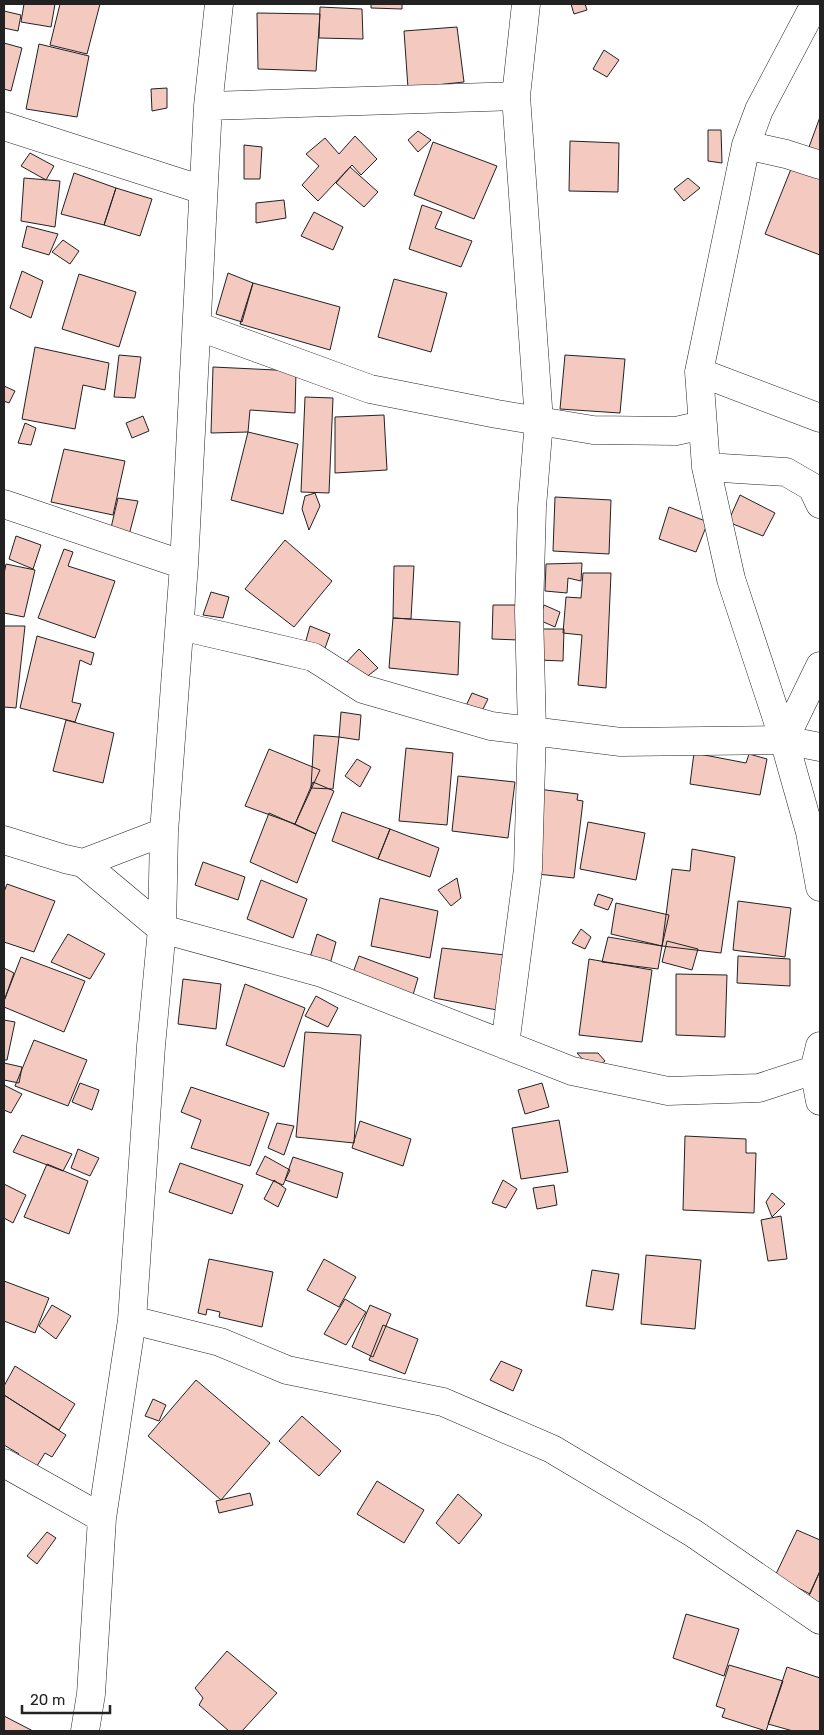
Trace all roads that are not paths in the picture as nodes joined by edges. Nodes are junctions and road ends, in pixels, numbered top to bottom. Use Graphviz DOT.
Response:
graph roads {
  1 [pos="219,4"];
  2 [pos="526,4"];
  3 [pos="815,4"];
  4 [pos="516,96"];
  5 [pos="208,106"];
  6 [pos="4,126"];
  7 [pos="746,145"];
  8 [pos="820,165"];
  9 [pos="203,190"];
  10 [pos="197,326"];
  11 [pos="700,372"];
  12 [pos="820,418"];
  13 [pos="539,421"];
  14 [pos="703,424"];
  15 [pos="706,467"];
  16 [pos="4,504"];
  17 [pos="820,504"];
  18 [pos="184,564"];
  19 [pos="180,626"];
  20 [pos="820,666"];
  21 [pos="532,732"];
  22 [pos="784,740"];
  23 [pos="820,747"];
  24 [pos="164,832"];
  25 [pos="4,840"];
  26 [pos="83,862"];
  27 [pos="820,887"];
  28 [pos="162,929"];
  29 [pos="505,1045"];
  30 [pos="818,1063"];
  31 [pos="820,1101"];
  32 [pos="132,1320"];
  33 [pos="4,1463"];
  34 [pos="102,1518"];
  35 [pos="820,1620"];
  36 [pos="85,1731"];
  1 -- 5 [label="street"];
  2 -- 4 [label="street"];
  3 -- 7 [label="street"];
  4 -- 5 [label="street"];
  4 -- 13 [label="street"];
  5 -- 9 [label="street"];
  6 -- 9 [label="street"];
  7 -- 8 [label="street"];
  7 -- 11 [label="street"];
  9 -- 10 [label="street"];
  10 -- 13 [label="street"];
  10 -- 18 [label="street"];
  11 -- 12 [label="street"];
  11 -- 14 [label="street"];
  13 -- 14 [label="street"];
  13 -- 21 [label="street"];
  14 -- 15 [label="street"];
  15 -- 17 [label="street"];
  15 -- 22 [label="street"];
  16 -- 18 [label="street"];
  18 -- 19 [label="street"];
  19 -- 21 [label="street"];
  19 -- 24 [label="street"];
  20 -- 22 [label="street"];
  21 -- 22 [label="street"];
  21 -- 29 [label="street"];
  22 -- 23 [label="street"];
  22 -- 27 [label="street"];
  24 -- 26 [label="street"];
  24 -- 28 [label="street"];
  25 -- 26 [label="street"];
  26 -- 28 [label="street"];
  28 -- 29 [label="street"];
  28 -- 32 [label="street"];
  29 -- 30 [label="street"];
  30 -- 31 [label="street"];
  32 -- 34 [label="street"];
  32 -- 35 [label="street"];
  33 -- 34 [label="street"];
  34 -- 36 [label="street"];
}
